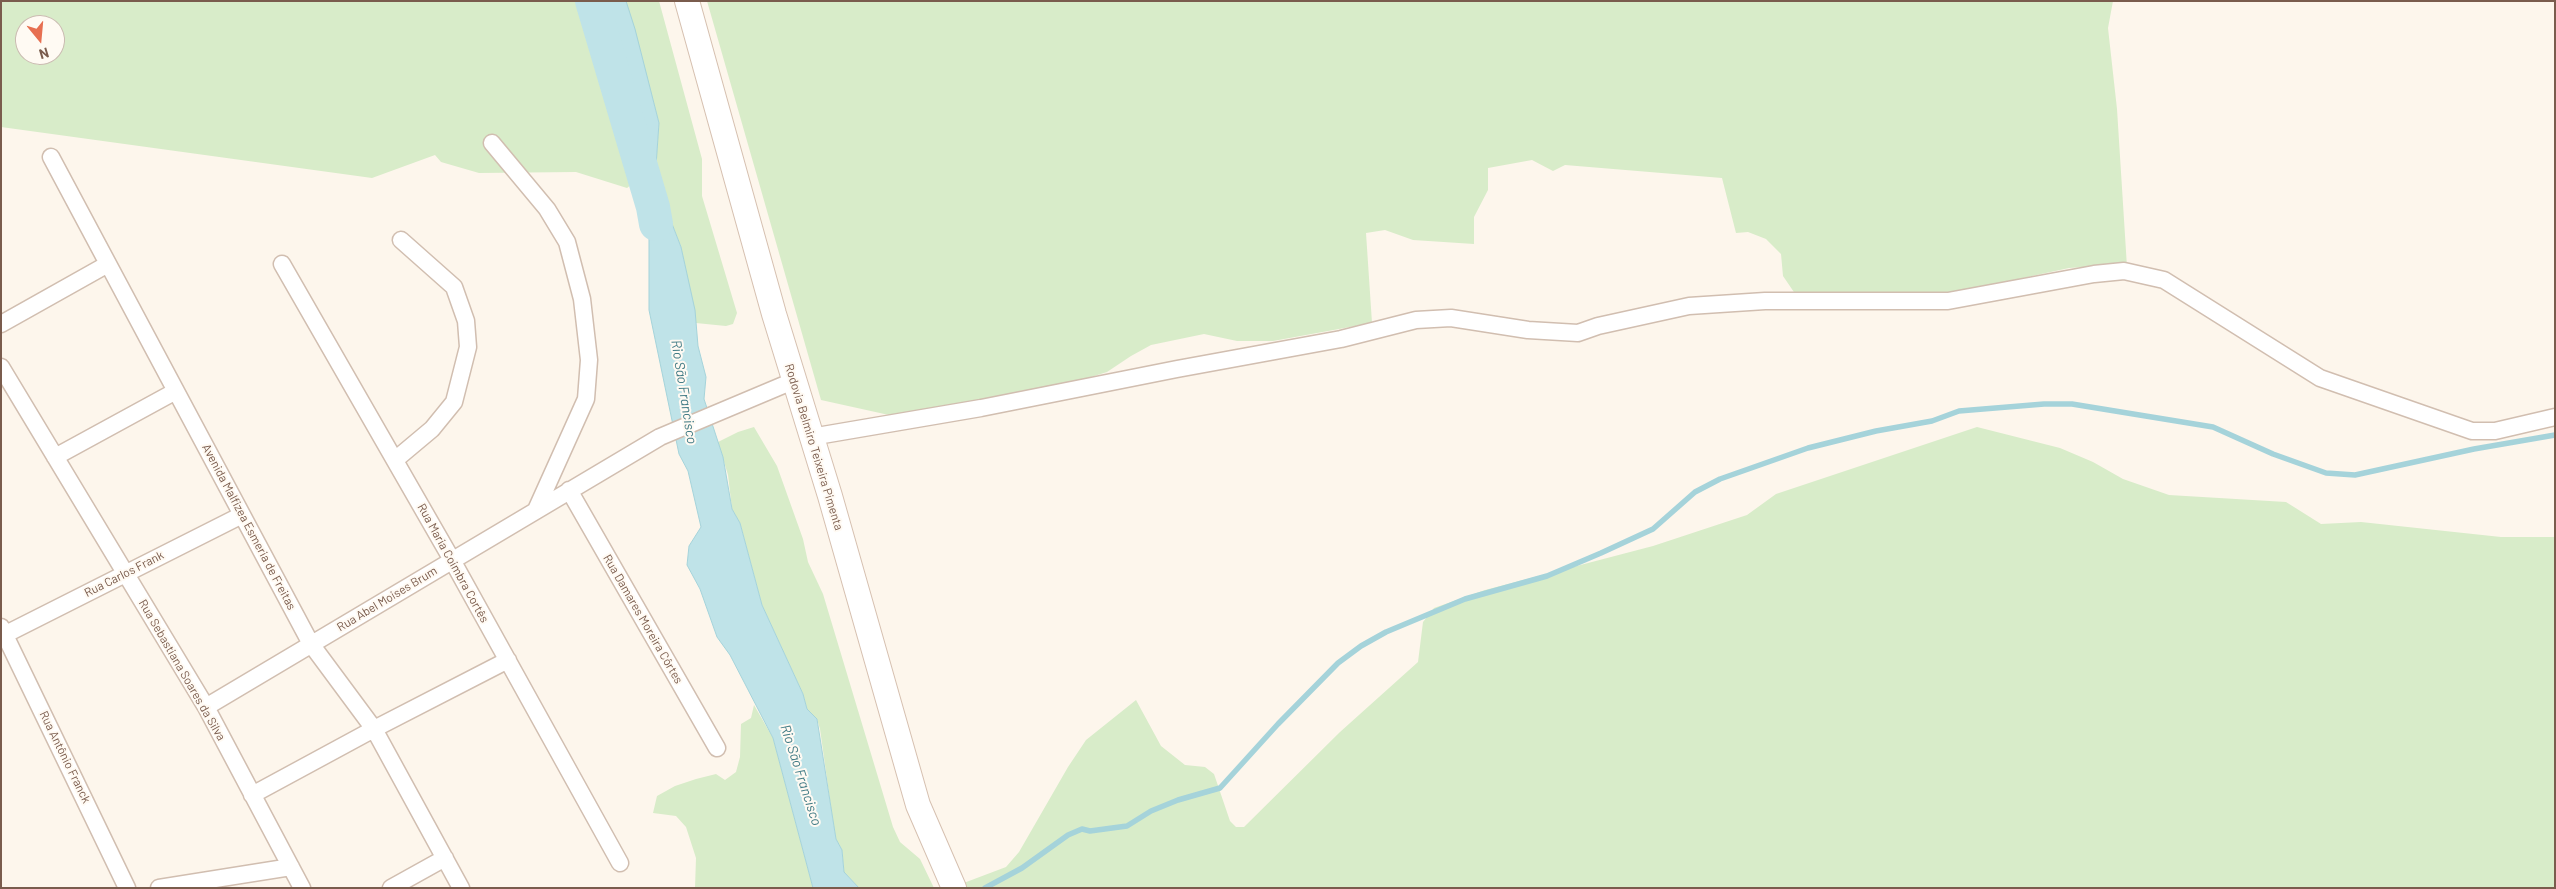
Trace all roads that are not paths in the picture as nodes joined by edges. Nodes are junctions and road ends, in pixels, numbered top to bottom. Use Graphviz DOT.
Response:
graph roads {
  1 [pos="687,1"];
  2 [pos="492,143"];
  3 [pos="51,157"];
  4 [pos="401,240"];
  5 [pos="108,264"];
  6 [pos="282,264"];
  7 [pos="1,324"];
  8 [pos="1,367"];
  9 [pos="793,381"];
  10 [pos="176,391"];
  11 [pos="2555,417"];
  12 [pos="811,437"];
  13 [pos="55,457"];
  14 [pos="395,460"];
  15 [pos="569,490"];
  16 [pos="536,510"];
  17 [pos="242,514"];
  18 [pos="452,560"];
  19 [pos="125,573"];
  20 [pos="4,631"];
  21 [pos="311,644"];
  22 [pos="508,660"];
  23 [pos="206,707"];
  24 [pos="374,729"];
  25 [pos="717,748"];
  26 [pos="252,794"];
  27 [pos="445,858"];
  28 [pos="620,863"];
  29 [pos="291,867"];
  30 [pos="127,888"];
  31 [pos="159,888"];
  32 [pos="302,888"];
  33 [pos="390,888"];
  34 [pos="461,888"];
  35 [pos="954,888"];
  1 -- 9 [label="main road, Rodovia Belmiro Teixeira Pimenta"];
  2 -- 16 [label="street"];
  3 -- 5 [label="street, Avenida Malfizea Esmeria de Freitas"];
  4 -- 14 [label="street"];
  5 -- 7 [label="street"];
  5 -- 10 [label="street, Avenida Malfizea Esmeria de Freitas"];
  6 -- 14 [label="street, Rua Maria Coimbra Cortês"];
  8 -- 13 [label="street, Rua Sebastiana Soares da Silva"];
  9 -- 12 [label="main road, Rodovia Belmiro Teixeira Pimenta"];
  9 -- 15 [label="street, Rua Abel Moises Brum"];
  10 -- 13 [label="street"];
  10 -- 17 [label="street, Avenida Malfizea Esmeria de Freitas"];
  11 -- 12 [label="street"];
  12 -- 35 [label="main road, Rodovia Belmiro Teixeira Pimenta"];
  13 -- 19 [label="street, Rua Sebastiana Soares da Silva"];
  14 -- 18 [label="street, Rua Maria Coimbra Cortês"];
  15 -- 16 [label="street, Rua Abel Moises Brum"];
  15 -- 25 [label="street, Rua Damares Moreira Côrtes"];
  16 -- 18 [label="street, Rua Abel Moises Brum"];
  17 -- 19 [label="street, Rua Carlos Frank"];
  17 -- 21 [label="street, Avenida Malfizea Esmeria de Freitas"];
  18 -- 21 [label="street, Rua Abel Moises Brum"];
  18 -- 22 [label="street, Rua Maria Coimbra Cortês"];
  19 -- 20 [label="street, Rua Carlos Frank"];
  19 -- 23 [label="street, Rua Sebastiana Soares da Silva"];
  20 -- 30 [label="street, Rua Antônio Franck"];
  21 -- 23 [label="street, Rua Abel Moises Brum"];
  21 -- 24 [label="street, Avenida Malfizea Esmeria de Freitas"];
  22 -- 24 [label="street"];
  22 -- 28 [label="street, Rua Maria Coimbra Cortês"];
  23 -- 26 [label="street, Rua Sebastiana Soares da Silva"];
  24 -- 26 [label="street"];
  24 -- 27 [label="street, Avenida Malfizea Esmeria de Freitas"];
  26 -- 29 [label="street, Rua Sebastiana Soares da Silva"];
  27 -- 33 [label="street"];
  27 -- 34 [label="street, Avenida Malfizea Esmeria de Freitas"];
  29 -- 31 [label="street"];
  29 -- 32 [label="street, Rua Sebastiana Soares da Silva"];
}
